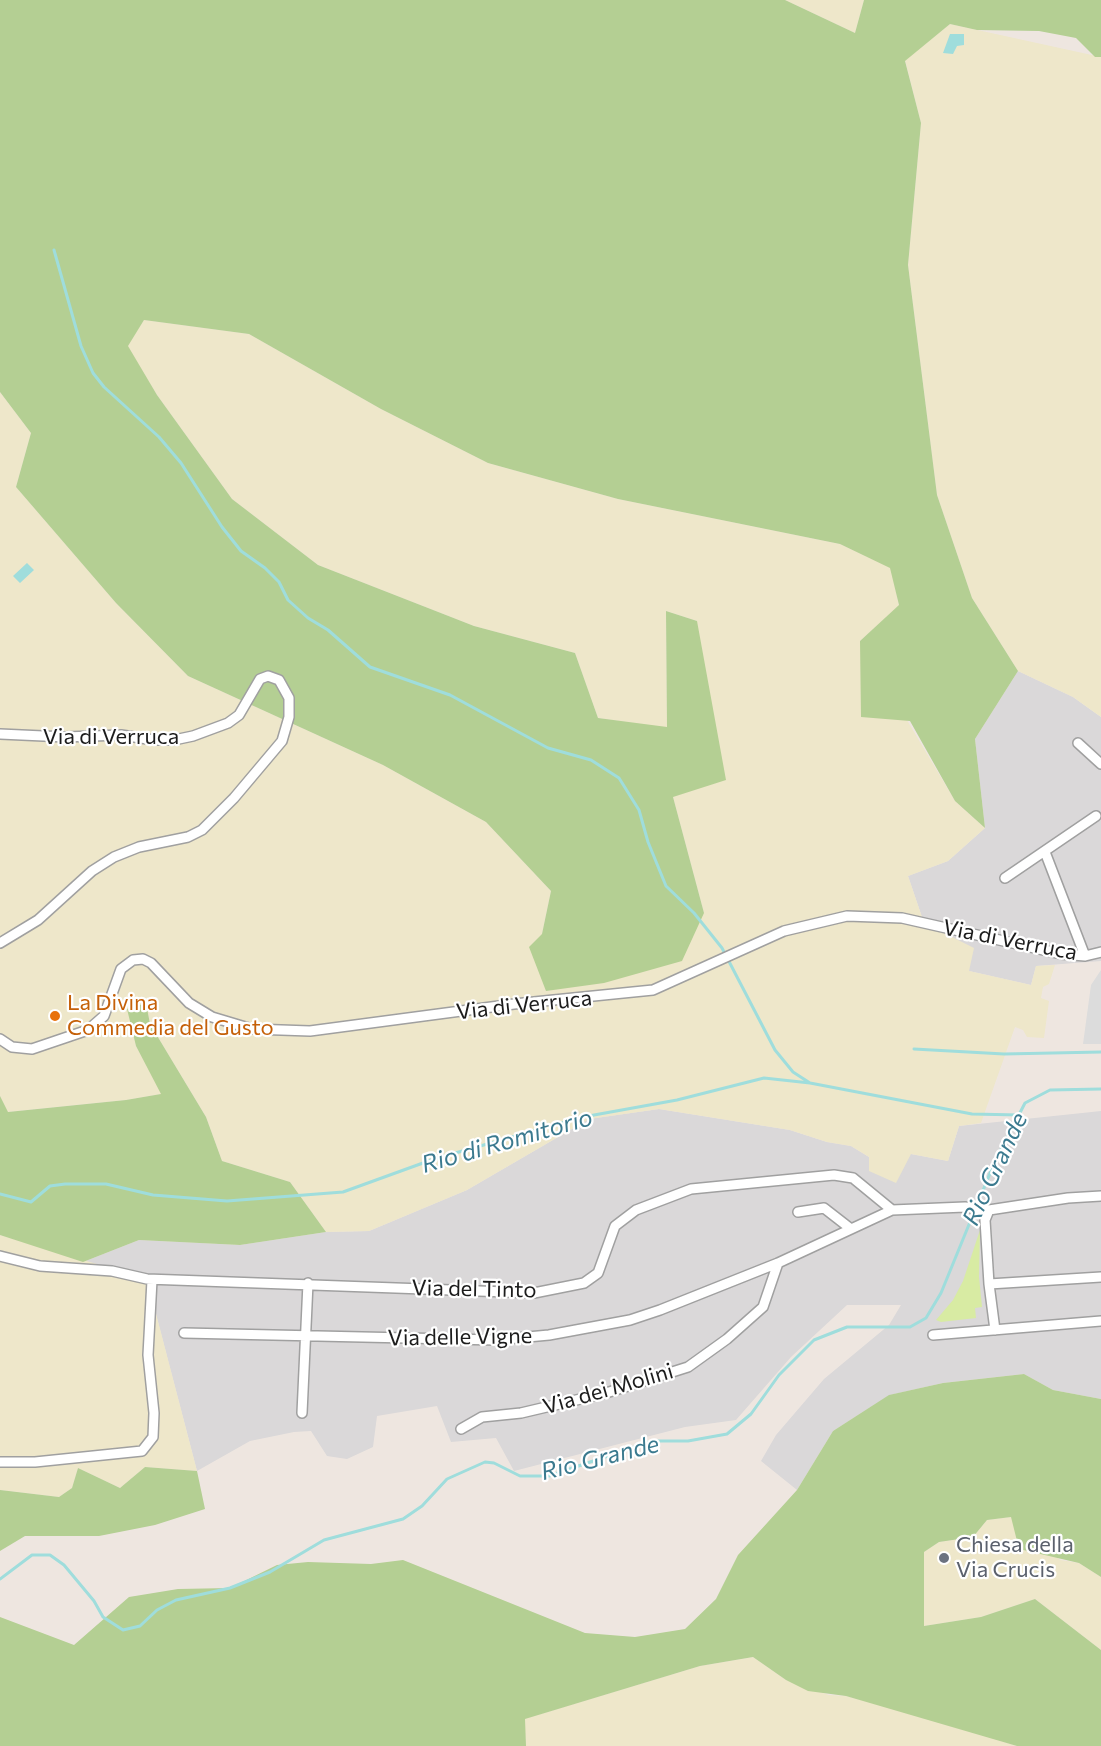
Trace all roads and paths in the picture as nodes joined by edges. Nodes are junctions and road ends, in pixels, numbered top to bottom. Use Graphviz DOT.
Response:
graph roads {
  1 [pos="0,734"];
  2 [pos="1078,743"];
  3 [pos="1101,764"];
  4 [pos="1096,816"];
  5 [pos="1045,852"];
  6 [pos="1005,878"];
  7 [pos="0,944"];
  8 [pos="1101,952"];
  9 [pos="1085,956"];
  10 [pos="0,1039"];
  11 [pos="1101,1196"];
  12 [pos="892,1210"];
  13 [pos="987,1210"];
  14 [pos="798,1212"];
  15 [pos="851,1229"];
  16 [pos="0,1256"];
  17 [pos="778,1263"];
  18 [pos="1101,1277"];
  19 [pos="152,1280"];
  20 [pos="308,1283"];
  21 [pos="989,1284"];
  22 [pos="1101,1321"];
  23 [pos="995,1330"];
  24 [pos="184,1333"];
  25 [pos="933,1335"];
  26 [pos="304,1338"];
  27 [pos="302,1413"];
  28 [pos="461,1429"];
  29 [pos="0,1462"];
  1 -- 7 [label="street, Via di Verruca"];
  2 -- 3 [label="street"];
  4 -- 5 [label="street"];
  5 -- 6 [label="street"];
  5 -- 9 [label="street"];
  8 -- 9 [label="street, Via di Verruca"];
  9 -- 10 [label="street, Via di Verruca"];
  11 -- 13 [label="street"];
  12 -- 13 [label="street"];
  12 -- 15 [label="street, Via delle Vigne"];
  12 -- 20 [label="street, Via del Tinto"];
  13 -- 21 [label="street"];
  14 -- 15 [label="street"];
  15 -- 17 [label="street, Via delle Vigne"];
  16 -- 19 [label="street, Via del Tinto"];
  17 -- 26 [label="street, Via delle Vigne"];
  17 -- 28 [label="street, Via dei Molini"];
  18 -- 21 [label="street"];
  19 -- 20 [label="street, Via del Tinto"];
  19 -- 29 [label="street"];
  20 -- 26 [label="street"];
  21 -- 23 [label="street"];
  22 -- 23 [label="street"];
  23 -- 25 [label="street"];
  24 -- 26 [label="street, Via delle Vigne"];
  26 -- 27 [label="street"];
}
